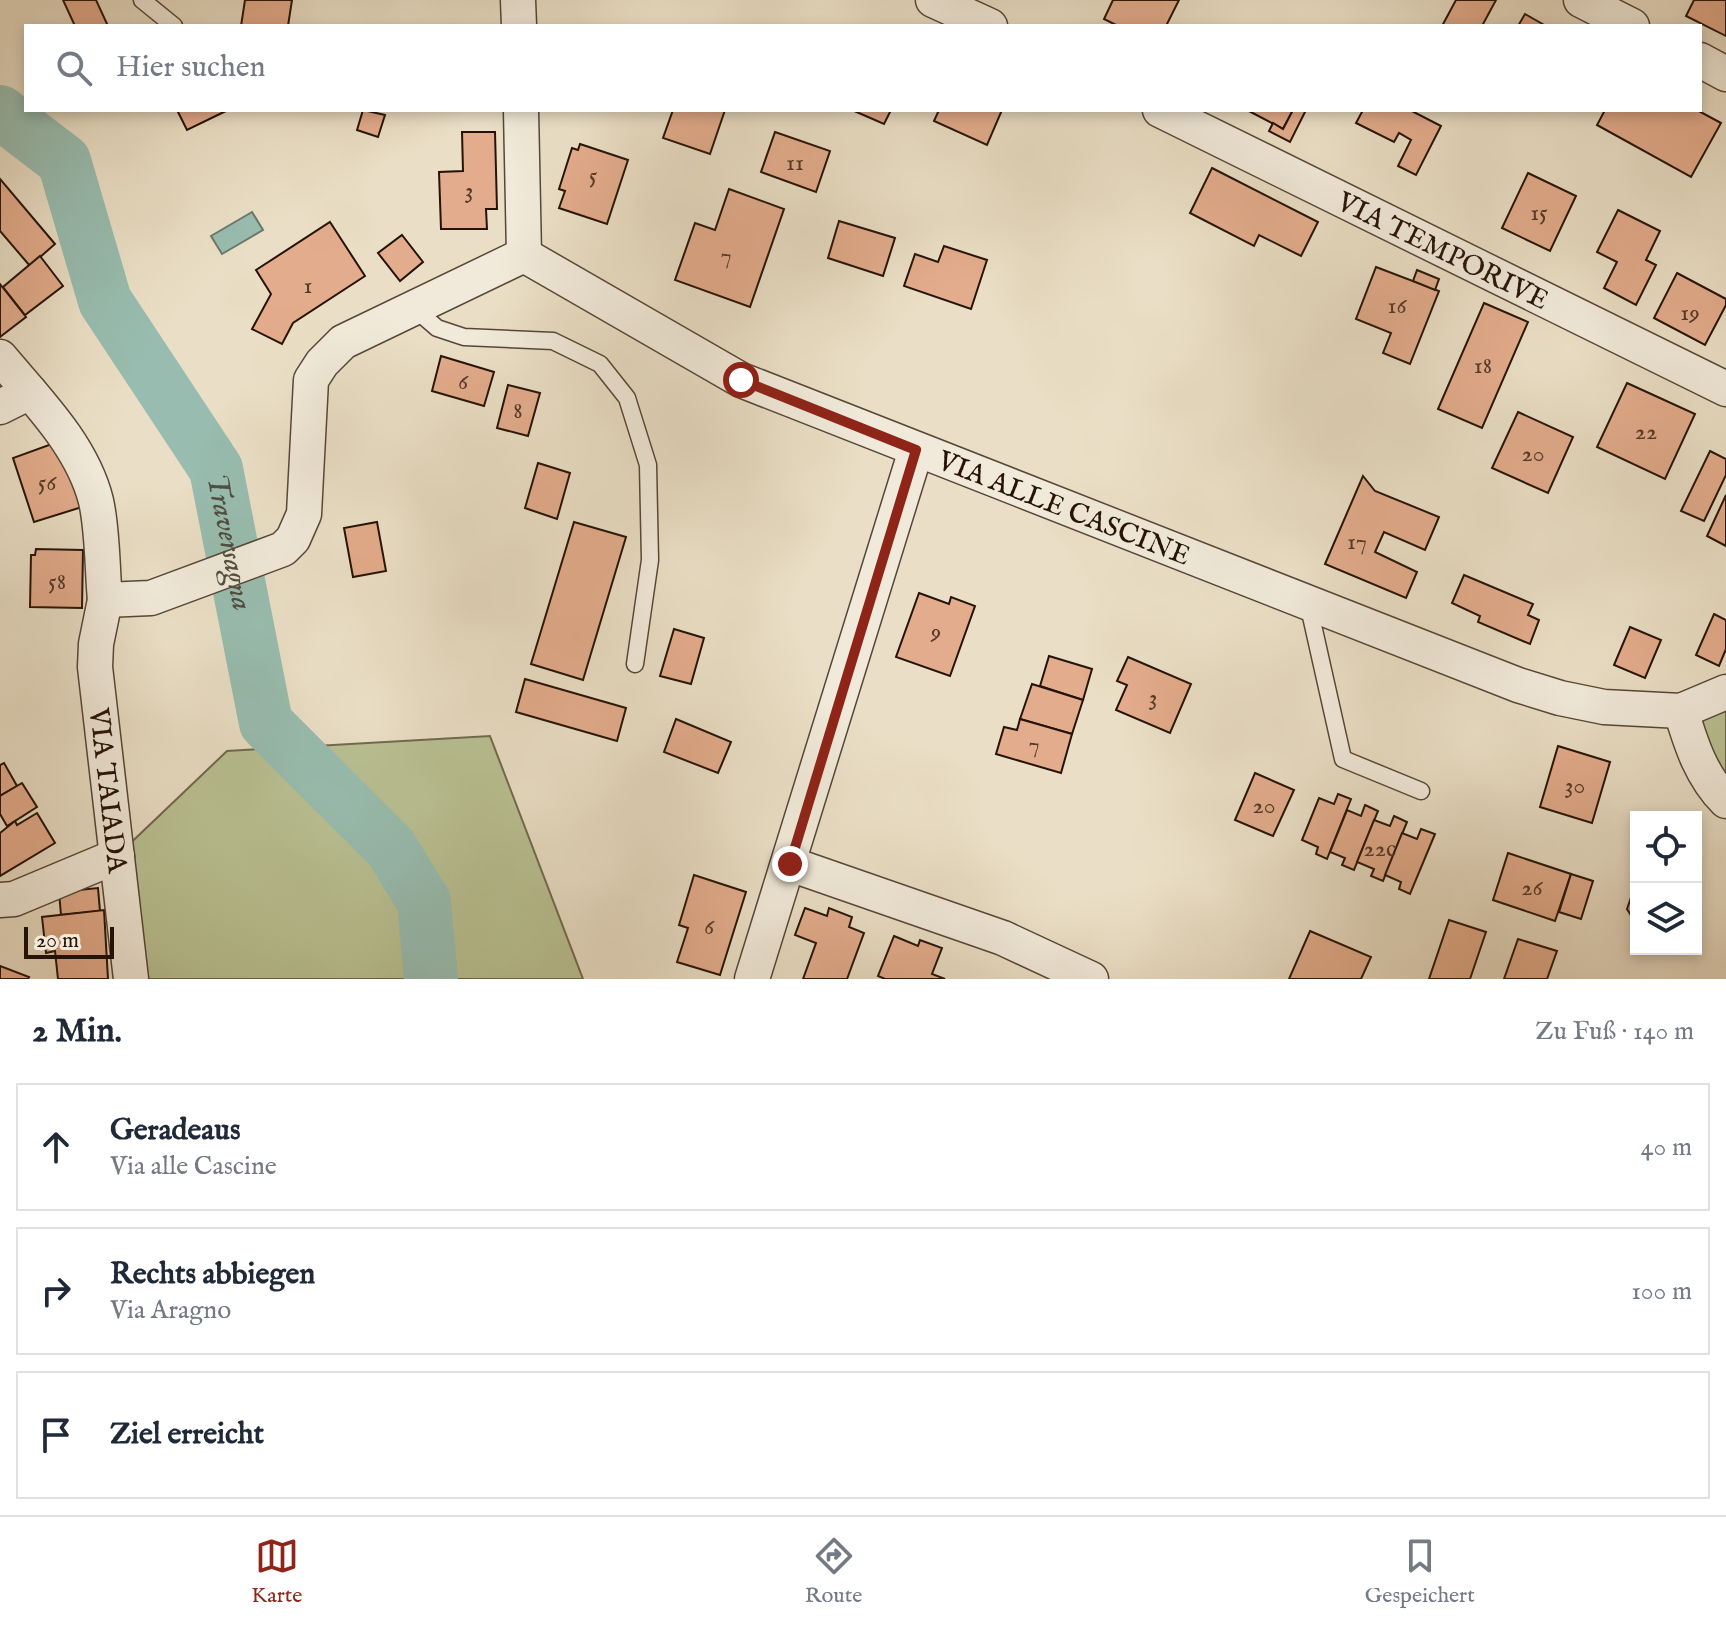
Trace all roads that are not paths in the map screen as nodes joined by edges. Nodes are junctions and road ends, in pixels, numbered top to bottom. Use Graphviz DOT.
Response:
graph roads {
  1 [pos="142,0"];
  2 [pos="518,0"];
  3 [pos="933,0"];
  4 [pos="1581,0"];
  5 [pos="172,24"];
  6 [pos="519,24"];
  7 [pos="986,24"];
  8 [pos="1628,24"];
  9 [pos="1702,61"];
  10 [pos="1726,74"];
  11 [pos="521,112"];
  12 [pos="1164,112"];
  13 [pos="524,255"];
  14 [pos="415,309"];
  15 [pos="0,357"];
  16 [pos="1726,389"];
  17 [pos="15,400"];
  18 [pos="916,450"];
  19 [pos="105,600"];
  20 [pos="1308,603"];
  21 [pos="635,664"];
  22 [pos="1726,692"];
  23 [pos="1681,711"];
  24 [pos="1421,791"];
  25 [pos="1726,801"];
  26 [pos="117,856"];
  27 [pos="790,864"];
  28 [pos="0,900"];
  29 [pos="131,979"];
  30 [pos="752,979"];
  31 [pos="1091,979"];
  1 -- 5 [label="lane"];
  2 -- 6 [label="street"];
  3 -- 7 [label="street"];
  4 -- 8 [label="street"];
  9 -- 10 [label="street"];
  11 -- 13 [label="street"];
  12 -- 16 [label="street, VIA TEMPORIVE"];
  13 -- 14 [label="street"];
  13 -- 18 [label="street, VIA ALLE CASCINE"];
  14 -- 19 [label="street"];
  14 -- 21 [label="lane"];
  15 -- 17 [label="street, VIA TAIADA"];
  17 -- 19 [label="street, VIA TAIADA"];
  18 -- 20 [label="street, VIA ALLE CASCINE"];
  18 -- 27 [label="street"];
  19 -- 26 [label="street, VIA TAIADA"];
  20 -- 23 [label="street, VIA ALLE CASCINE"];
  20 -- 24 [label="lane"];
  22 -- 23 [label="street, VIA ALLE CASCINE"];
  23 -- 25 [label="street"];
  26 -- 28 [label="street"];
  26 -- 29 [label="street, VIA TAIADA"];
  27 -- 30 [label="street"];
  27 -- 31 [label="street"];
}
